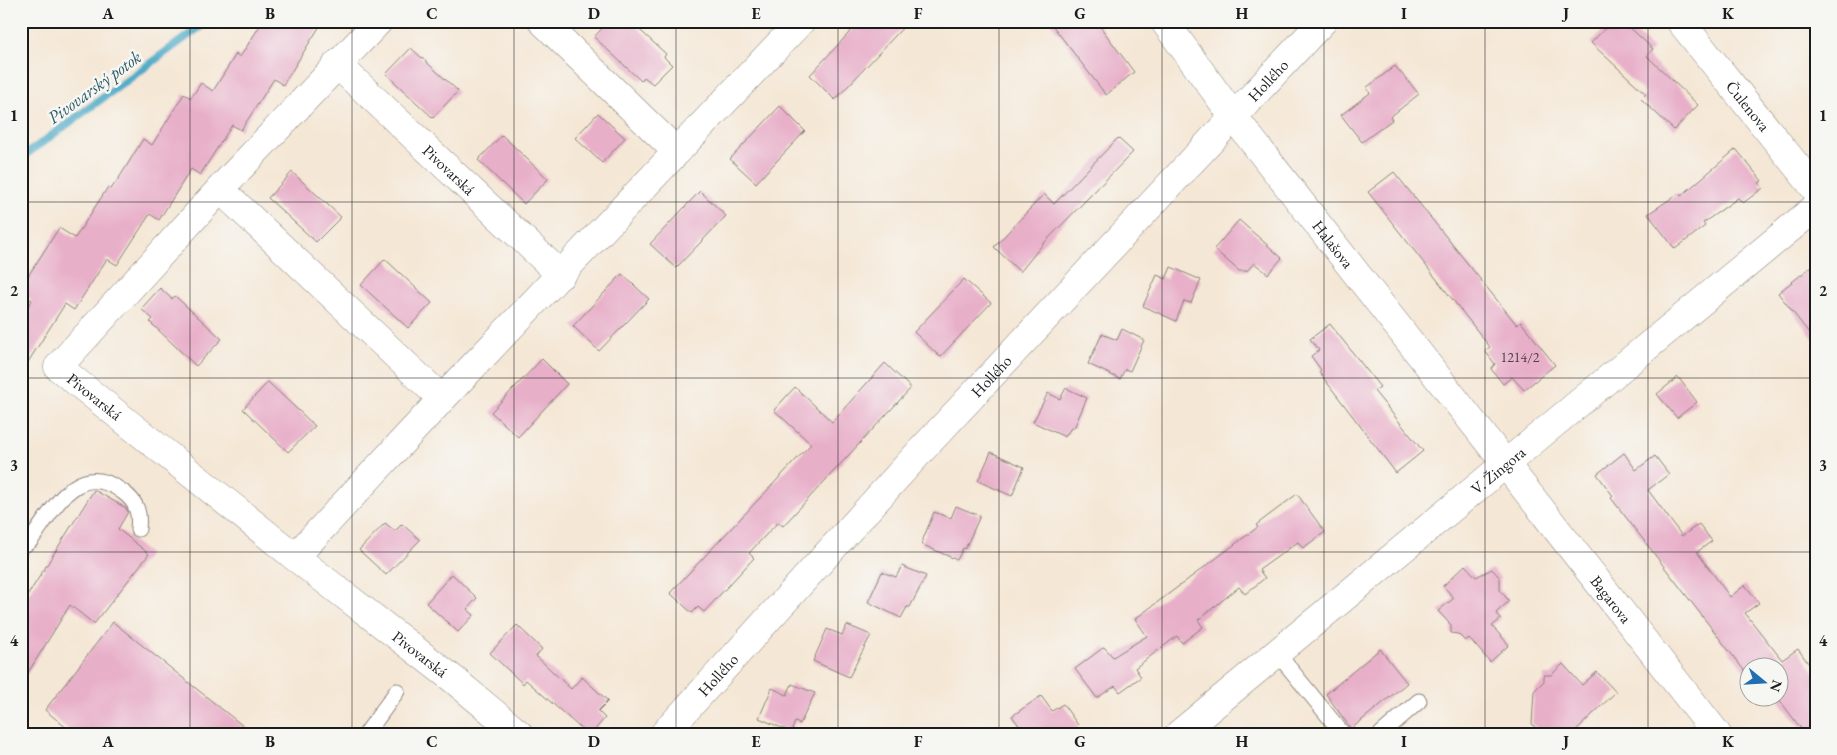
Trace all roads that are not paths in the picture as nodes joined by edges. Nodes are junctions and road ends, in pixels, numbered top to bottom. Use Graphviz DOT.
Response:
graph roads {
  1 [pos="379,21"];
  2 [pos="1164,21"];
  3 [pos="1324,21"];
  4 [pos="1680,21"];
  5 [pos="547,23"];
  6 [pos="795,23"];
  7 [pos="337,64"];
  8 [pos="1233,116"];
  9 [pos="677,152"];
  10 [pos="220,189"];
  11 [pos="1816,190"];
  12 [pos="1816,207"];
  13 [pos="561,275"];
  14 [pos="442,399"];
  15 [pos="1506,464"];
  16 [pos="138,529"];
  17 [pos="21,547"];
  18 [pos="296,557"];
  19 [pos="1277,653"];
  20 [pos="397,691"];
  21 [pos="1419,701"];
  22 [pos="366,734"];
  23 [pos="519,734"];
  24 [pos="664,734"];
  25 [pos="1179,734"];
  26 [pos="1343,734"];
  27 [pos="1381,734"];
  28 [pos="1717,734"];
  1 -- 7 [label="street, Pivovarská"];
  2 -- 8 [label="street, Halašova"];
  3 -- 8 [label="street, Hollého"];
  4 -- 11 [label="street, Čulenova"];
  5 -- 9 [label="street"];
  6 -- 9 [label="street"];
  7 -- 10 [label="street, Pivovarská"];
  7 -- 13 [label="street, Pivovarská"];
  8 -- 15 [label="street, Halašova"];
  8 -- 24 [label="street, Hollého"];
  9 -- 13 [label="street"];
  10 -- 14 [label="street"];
  10 -- 18 [label="street, Pivovarská"];
  12 -- 15 [label="street, V. Žingora"];
  13 -- 14 [label="street"];
  14 -- 18 [label="street"];
  15 -- 19 [label="street, V. Žingora"];
  15 -- 28 [label="street, Bagarova"];
  16 -- 17 [label="lane"];
  18 -- 23 [label="street, Pivovarská"];
  19 -- 25 [label="street, V. Žingora"];
  19 -- 26 [label="lane"];
  20 -- 22 [label="lane"];
  21 -- 27 [label="lane"];
}
